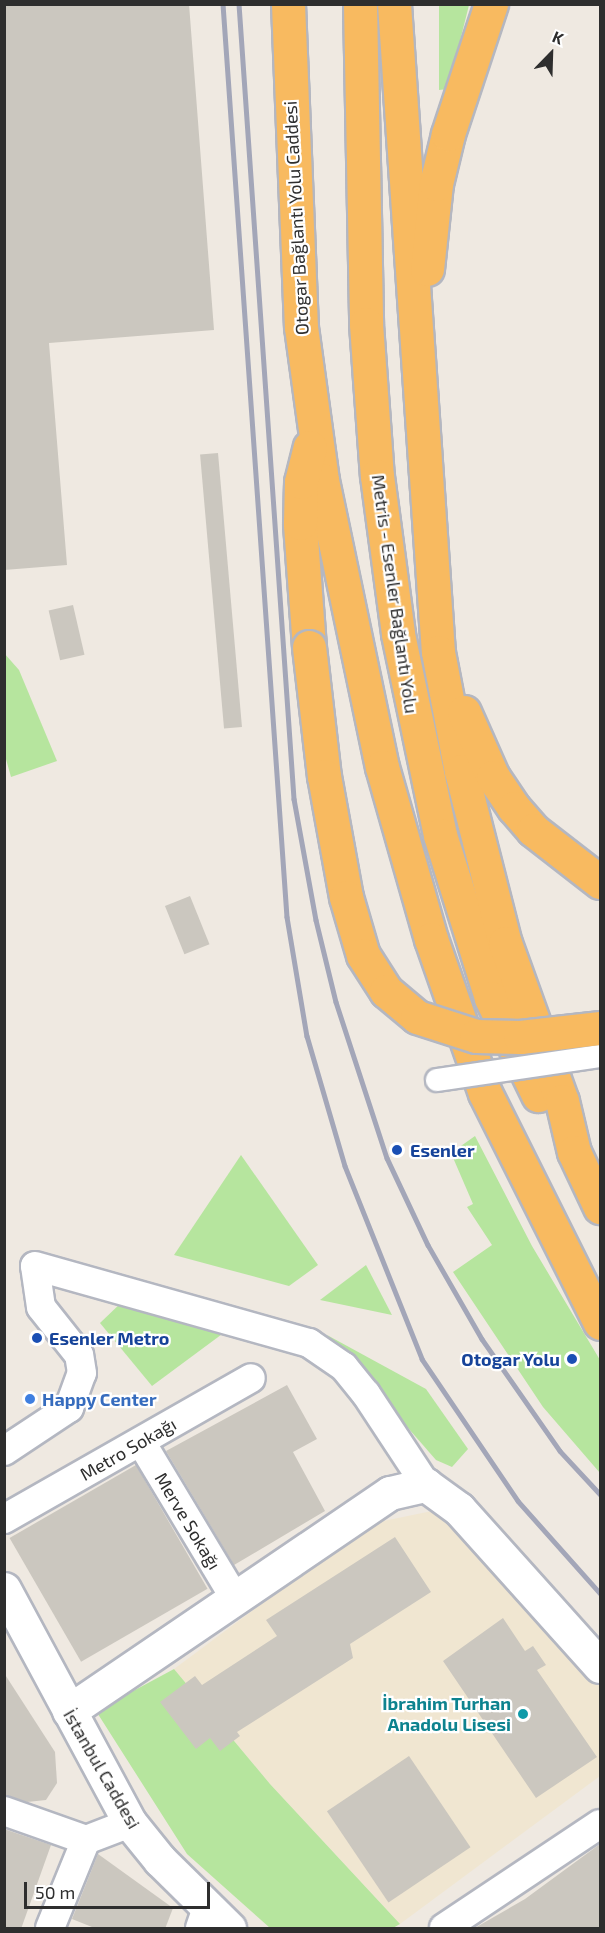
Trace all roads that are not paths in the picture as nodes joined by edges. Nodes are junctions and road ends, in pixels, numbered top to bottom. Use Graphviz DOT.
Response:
graph roads {
  1 [pos="288,4"];
  2 [pos="360,4"];
  3 [pos="394,4"];
  4 [pos="416,4"];
  5 [pos="491,4"];
  6 [pos="410,247"];
  7 [pos="416,366"];
  8 [pos="314,431"];
  9 [pos="436,608"];
  10 [pos="600,882"];
  11 [pos="600,1028"];
  12 [pos="600,1056"];
  13 [pos="436,1080"];
  14 [pos="574,1152"];
  15 [pos="600,1206"];
  16 [pos="600,1323"];
  17 [pos="251,1378"];
  18 [pos="141,1442"];
  19 [pos="4,1451"];
  20 [pos="426,1485"];
  21 [pos="4,1519"];
  22 [pos="4,1589"];
  23 [pos="236,1600"];
  24 [pos="600,1666"];
  25 [pos="69,1711"];
  26 [pos="4,1811"];
  27 [pos="130,1823"];
  28 [pos="600,1824"];
  29 [pos="86,1840"];
  30 [pos="212,1922"];
  31 [pos="50,1929"];
  32 [pos="444,1929"];
  1 -- 8 [label="highway, Otogar Bağlantı Yolu Caddesi"];
  2 -- 14 [label="highway, Metris - Esenler Bağlantı Yolu"];
  3 -- 6 [label="highway"];
  4 -- 6 [label="highway"];
  5 -- 7 [label="highway"];
  6 -- 7 [label="highway"];
  7 -- 9 [label="highway"];
  8 -- 11 [label="highway, bridge"];
  8 -- 16 [label="highway, Otogar Bağlantı Yolu Caddesi"];
  9 -- 10 [label="highway"];
  9 -- 14 [label="highway"];
  12 -- 13 [label="street, bridge"];
  14 -- 15 [label="highway"];
  17 -- 18 [label="street, Metro Sokağı"];
  18 -- 21 [label="street, Metro Sokağı"];
  18 -- 23 [label="street, Merve Sokağı"];
  19 -- 20 [label="street"];
  20 -- 23 [label="street"];
  20 -- 24 [label="street"];
  22 -- 25 [label="street, İstanbul Caddesi"];
  23 -- 25 [label="street"];
  25 -- 27 [label="street, İstanbul Caddesi"];
  26 -- 29 [label="street"];
  27 -- 29 [label="street"];
  27 -- 30 [label="street, İstanbul Caddesi"];
  28 -- 32 [label="street"];
  29 -- 31 [label="street"];
}
